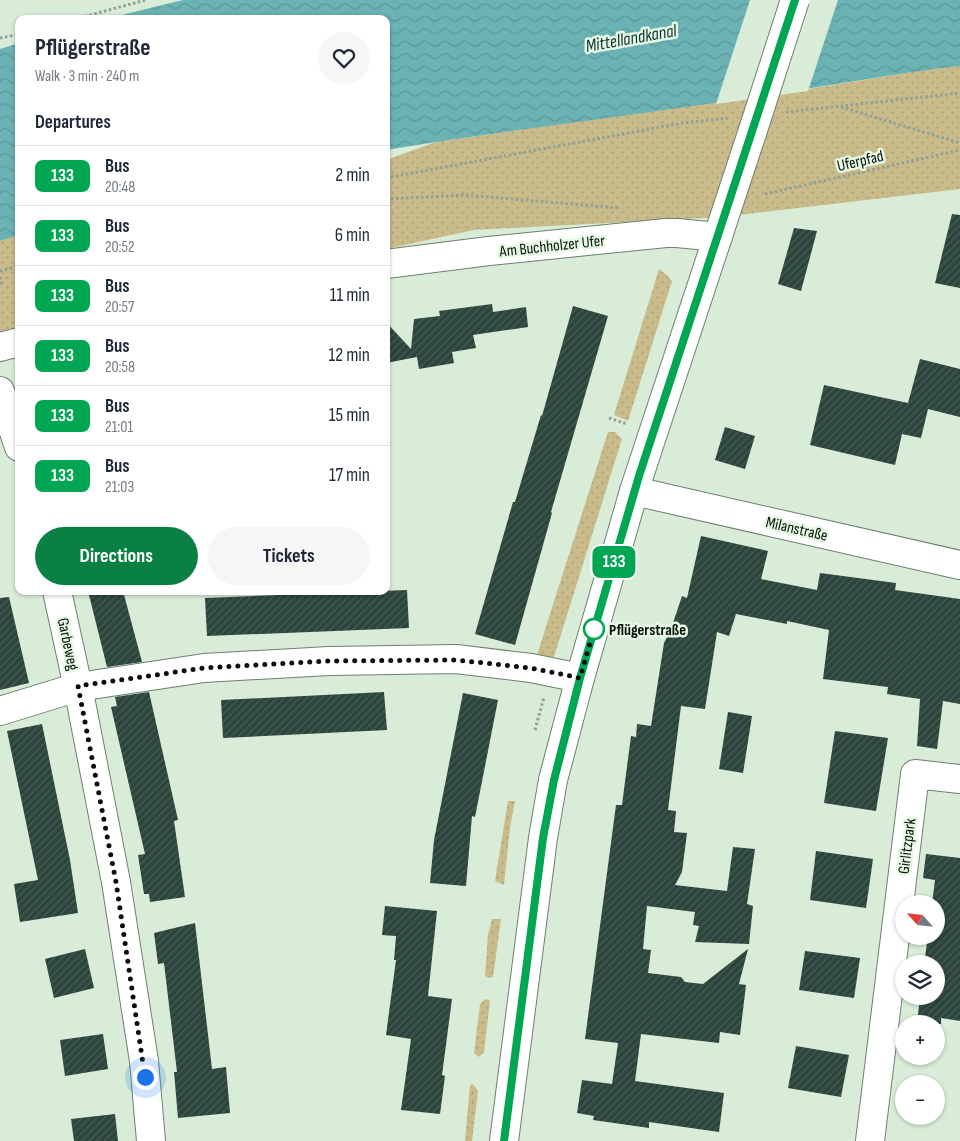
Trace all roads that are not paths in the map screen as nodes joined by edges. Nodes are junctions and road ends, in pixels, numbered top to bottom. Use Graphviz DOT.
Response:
graph roads {
  1 [pos="795,0"];
  2 [pos="718,237"];
  3 [pos="390,263"];
  4 [pos="15,343"];
  5 [pos="0,347"];
  6 [pos="0,391"];
  7 [pos="15,435"];
  8 [pos="634,491"];
  9 [pos="960,565"];
  10 [pos="58,595"];
  11 [pos="580,678"];
  12 [pos="78,686"];
  13 [pos="0,711"];
  14 [pos="960,779"];
  15 [pos="151,1141"];
  16 [pos="504,1141"];
  17 [pos="870,1141"];
  1 -- 2 [label="street, bridge"];
  2 -- 3 [label="street, Am Buchholzer Ufer"];
  2 -- 8 [label="street"];
  4 -- 5 [label="street"];
  6 -- 7 [label="street"];
  8 -- 9 [label="street, Milanstraße"];
  8 -- 11 [label="street"];
  10 -- 12 [label="street, Garbeweg"];
  11 -- 12 [label="street"];
  11 -- 16 [label="street"];
  12 -- 13 [label="street"];
  12 -- 15 [label="street, Garbeweg"];
  14 -- 17 [label="street, Girlitzpark"];
}
